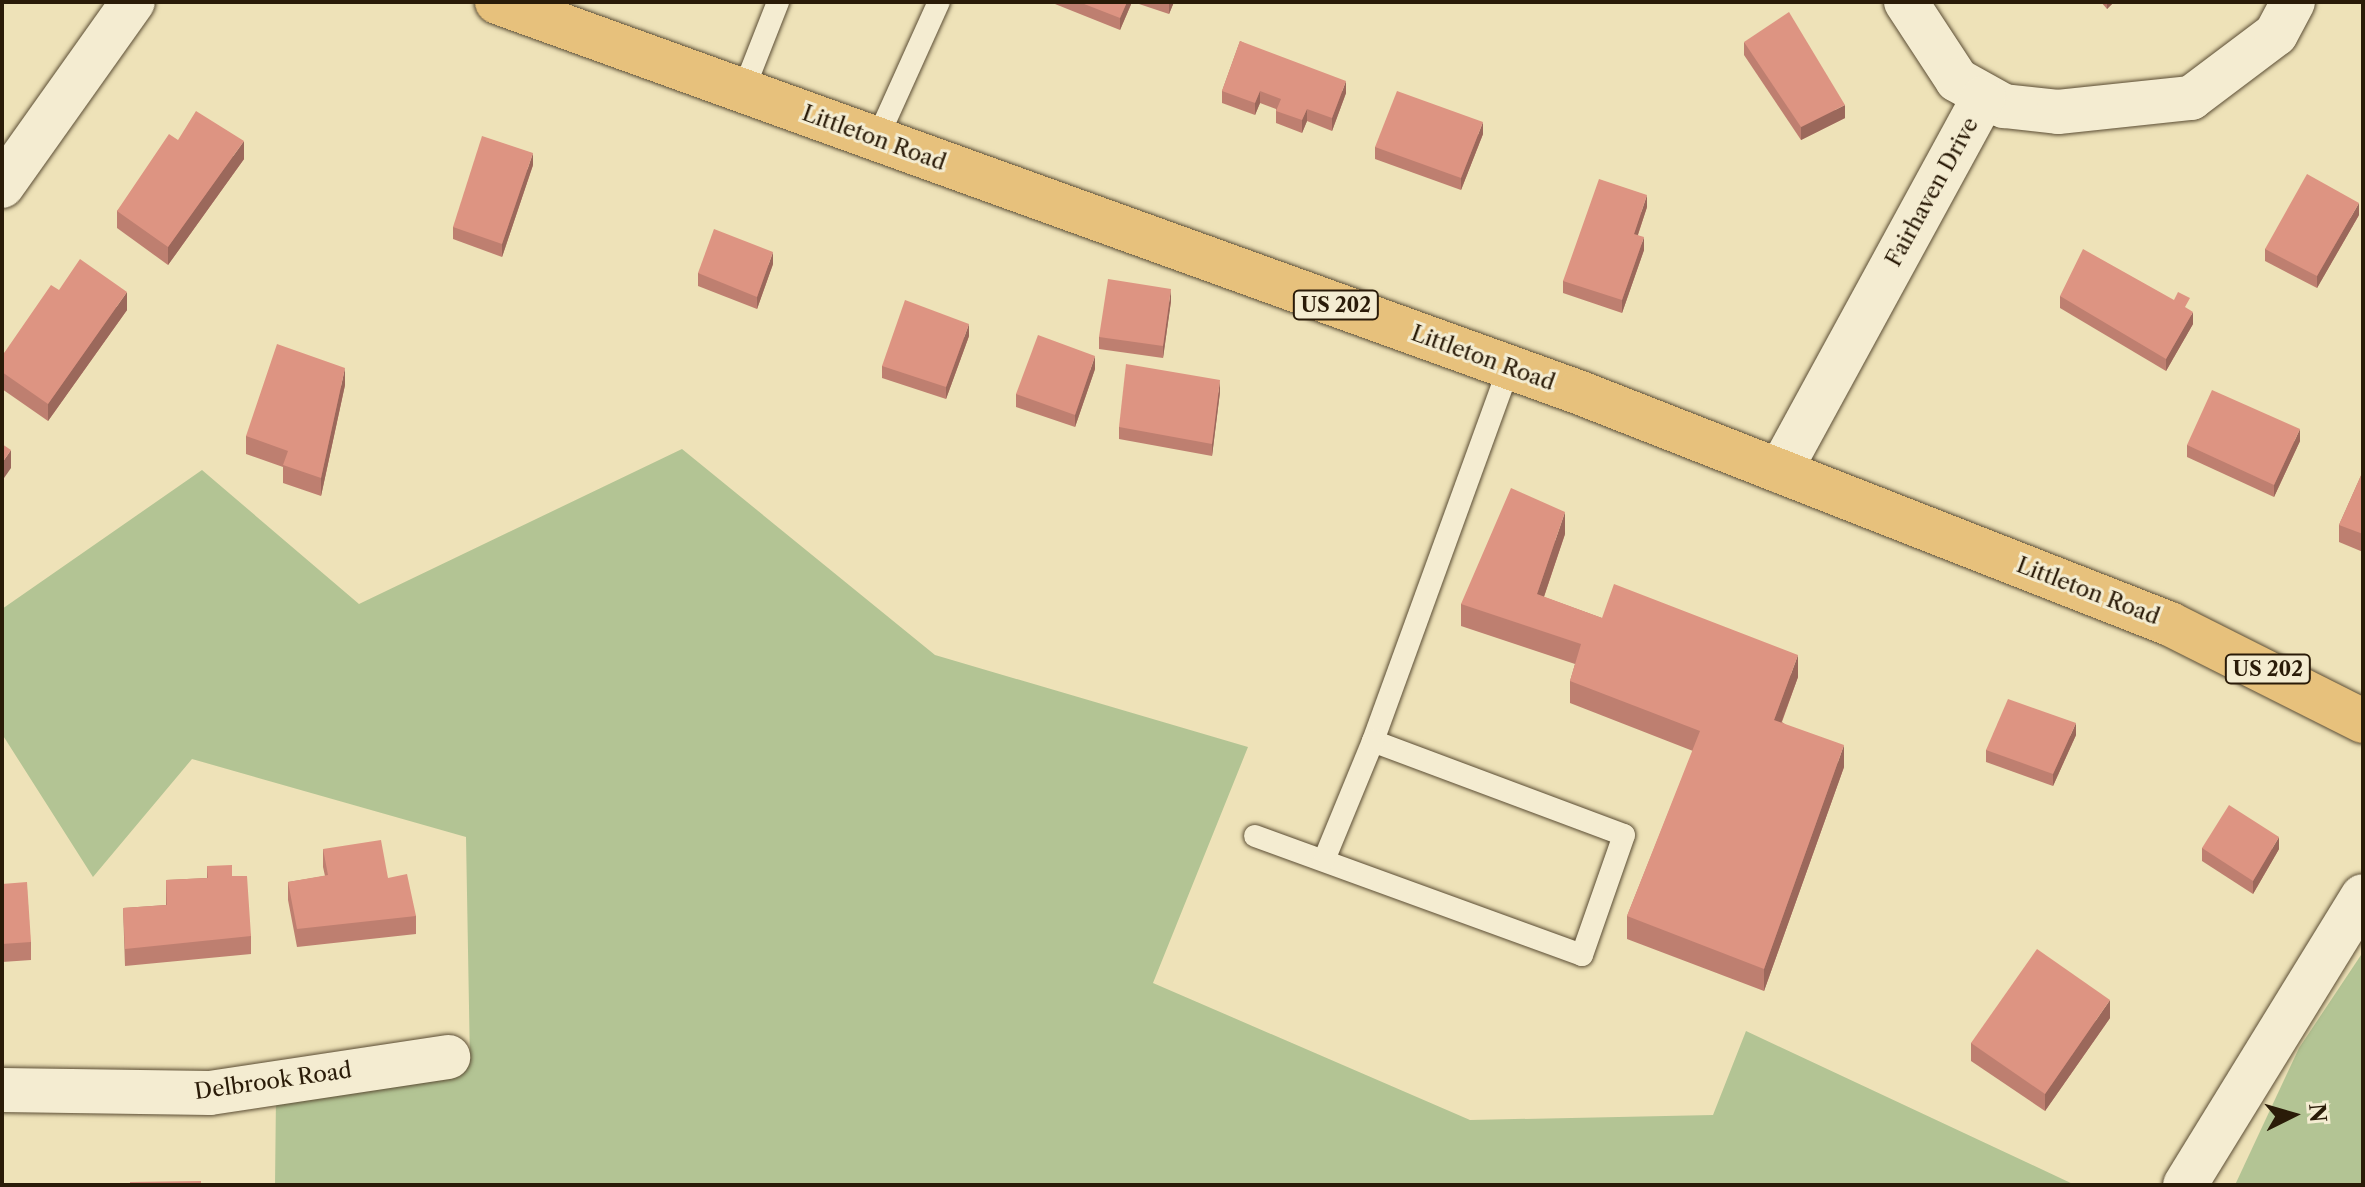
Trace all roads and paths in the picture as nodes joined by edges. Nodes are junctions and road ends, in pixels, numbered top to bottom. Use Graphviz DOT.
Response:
graph roads {
  1 [pos="133,2"];
  2 [pos="497,2"];
  3 [pos="778,2"];
  4 [pos="939,2"];
  5 [pos="1906,2"];
  6 [pos="2293,2"];
  7 [pos="743,91"];
  8 [pos="1983,98"];
  9 [pos="877,139"];
  10 [pos="2,186"];
  11 [pos="1509,367"];
  12 [pos="1780,471"];
  13 [pos="2363,721"];
  14 [pos="1373,741"];
  15 [pos="1255,836"];
  16 [pos="1324,860"];
  17 [pos="2363,896"];
  18 [pos="448,1057"];
  19 [pos="2,1090"];
  20 [pos="2185,1185"];
  1 -- 10 [label="street"];
  2 -- 7 [label="main road, Littleton Road / US 202"];
  3 -- 7 [label="lane"];
  4 -- 9 [label="lane"];
  5 -- 8 [label="street"];
  6 -- 8 [label="street, Fairhaven Drive"];
  7 -- 9 [label="main road, Littleton Road / US 202"];
  8 -- 12 [label="street, Fairhaven Drive"];
  9 -- 11 [label="main road, Littleton Road / US 202"];
  11 -- 12 [label="main road, Littleton Road / US 202"];
  11 -- 14 [label="lane"];
  12 -- 13 [label="main road, Littleton Road / US 202"];
  14 -- 16 [label="lane"];
  14 -- 16 [label="lane"];
  15 -- 16 [label="lane"];
  17 -- 20 [label="street"];
  18 -- 19 [label="street, Delbrook Road"];
}
